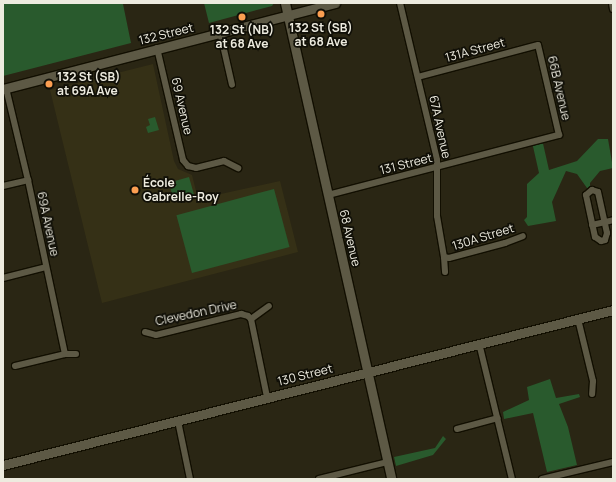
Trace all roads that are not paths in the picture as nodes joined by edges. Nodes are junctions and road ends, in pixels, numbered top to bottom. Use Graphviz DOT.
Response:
graph roads {
  1 [pos="285,3"];
  2 [pos="335,3"];
  3 [pos="400,3"];
  4 [pos="612,3"];
  5 [pos="613,9"];
  6 [pos="288,15"];
  7 [pos="220,32"];
  8 [pos="538,45"];
  9 [pos="157,48"];
  10 [pos="418,77"];
  11 [pos="232,86"];
  12 [pos="5,88"];
  13 [pos="558,135"];
  14 [pos="438,167"];
  15 [pos="238,168"];
  16 [pos="28,180"];
  17 [pos="3,186"];
  18 [pos="328,195"];
  19 [pos="613,220"];
  20 [pos="605,222"];
  21 [pos="592,225"];
  22 [pos="523,236"];
  23 [pos="447,258"];
  24 [pos="46,267"];
  25 [pos="445,272"];
  26 [pos="3,278"];
  27 [pos="269,306"];
  28 [pos="613,310"];
  29 [pos="251,319"];
  30 [pos="578,319"];
  31 [pos="144,332"];
  32 [pos="479,343"];
  33 [pos="65,354"];
  34 [pos="76,354"];
  35 [pos="15,366"];
  36 [pos="367,372"];
  37 [pos="592,394"];
  38 [pos="267,397"];
  39 [pos="498,418"];
  40 [pos="178,421"];
  41 [pos="457,429"];
  42 [pos="387,462"];
  43 [pos="613,462"];
  44 [pos="3,465"];
  45 [pos="190,479"];
  46 [pos="319,479"];
  47 [pos="391,479"];
  48 [pos="512,479"];
  49 [pos="542,479"];
  1 -- 6 [label="street, 68 Avenue"];
  2 -- 6 [label="street, 132 Street"];
  3 -- 10 [label="street, 67A Avenue"];
  4 -- 5 [label="street"];
  6 -- 7 [label="street, 132 Street"];
  6 -- 18 [label="street, 68 Avenue"];
  7 -- 9 [label="street, 132 Street"];
  7 -- 11 [label="street"];
  8 -- 10 [label="street, 131A Street"];
  8 -- 13 [label="street, 66B Avenue"];
  9 -- 12 [label="street, 132 Street"];
  9 -- 15 [label="street, 69 Avenue"];
  10 -- 14 [label="street, 67A Avenue"];
  12 -- 16 [label="street, 69A Avenue"];
  13 -- 14 [label="street, 131 Street"];
  14 -- 18 [label="street, 131 Street"];
  14 -- 23 [label="street, 67A Avenue"];
  16 -- 17 [label="street"];
  16 -- 24 [label="street, 69A Avenue"];
  18 -- 36 [label="street, 68 Avenue"];
  19 -- 20 [label="street"];
  20 -- 21 [label="street"];
  20 -- 21 [label="street"];
  20 -- 21 [label="street"];
  22 -- 23 [label="street, 130A Street"];
  23 -- 25 [label="street, 67A Avenue"];
  24 -- 26 [label="street"];
  24 -- 33 [label="street, 69A Avenue"];
  27 -- 29 [label="street, Clevedon Drive"];
  28 -- 30 [label="street, 130 Street"];
  29 -- 31 [label="street, Clevedon Drive"];
  29 -- 38 [label="street, Clevedon Drive"];
  30 -- 32 [label="street, 130 Street"];
  30 -- 37 [label="street"];
  32 -- 36 [label="street, 130 Street"];
  32 -- 39 [label="street"];
  33 -- 34 [label="street"];
  33 -- 35 [label="street"];
  36 -- 38 [label="street, 130 Street"];
  36 -- 42 [label="street, 68 Avenue"];
  38 -- 40 [label="street, 130 Street"];
  39 -- 41 [label="street"];
  39 -- 48 [label="street"];
  40 -- 44 [label="street, 130 Street"];
  40 -- 45 [label="street"];
  42 -- 46 [label="street"];
  42 -- 47 [label="street, 68 Avenue"];
  43 -- 49 [label="street"];
}
